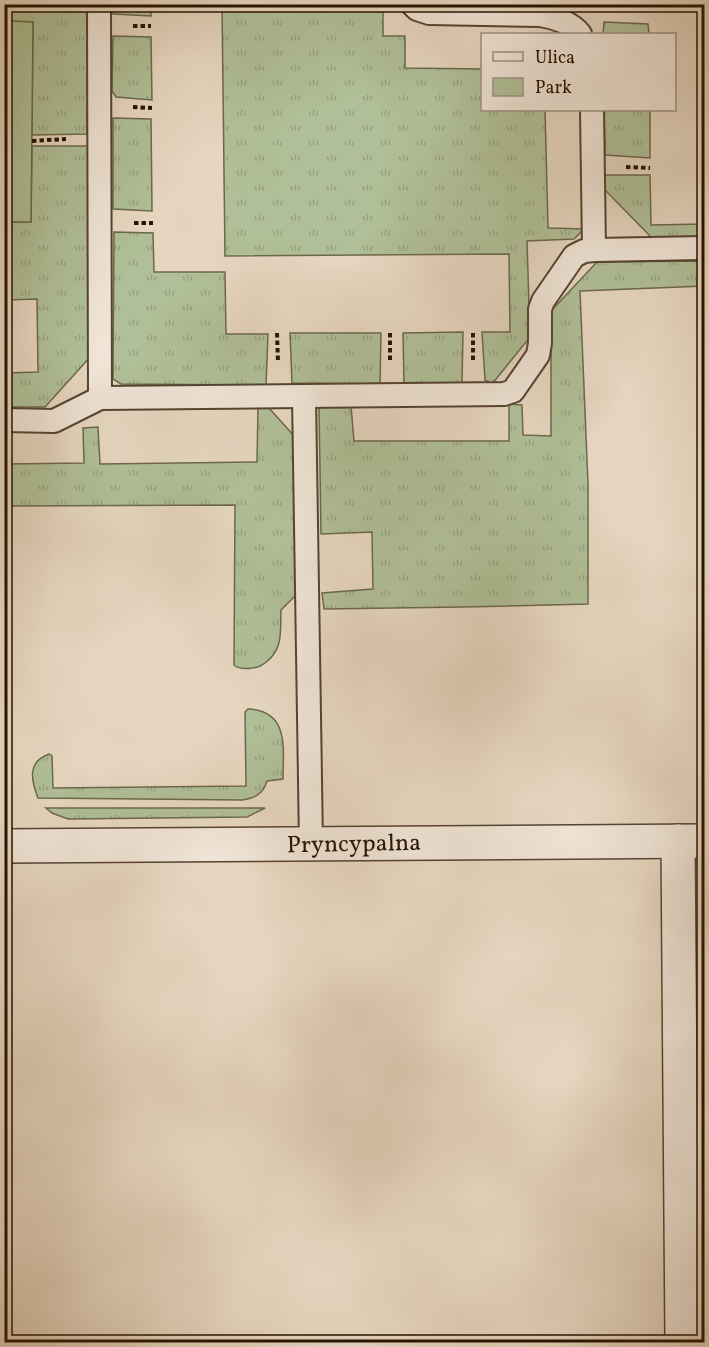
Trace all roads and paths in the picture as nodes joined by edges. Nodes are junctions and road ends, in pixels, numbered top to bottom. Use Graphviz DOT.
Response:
graph roads {
  1 [pos="99,4"];
  2 [pos="412,4"];
  3 [pos="579,33"];
  4 [pos="592,111"];
  5 [pos="705,248"];
  6 [pos="594,250"];
  7 [pos="304,396"];
  8 [pos="100,398"];
  9 [pos="4,420"];
  10 [pos="691,841"];
  11 [pos="311,844"];
  12 [pos="4,846"];
  13 [pos="682,1342"];
  1 -- 8 [label="lane"];
  2 -- 3 [label="lane"];
  4 -- 6 [label="lane"];
  5 -- 6 [label="lane"];
  6 -- 7 [label="lane"];
  7 -- 8 [label="lane"];
  7 -- 11 [label="lane"];
  8 -- 9 [label="lane"];
  10 -- 11 [label="street, Pryncypalna"];
  10 -- 13 [label="street"];
  11 -- 12 [label="street, Pryncypalna"];
}
